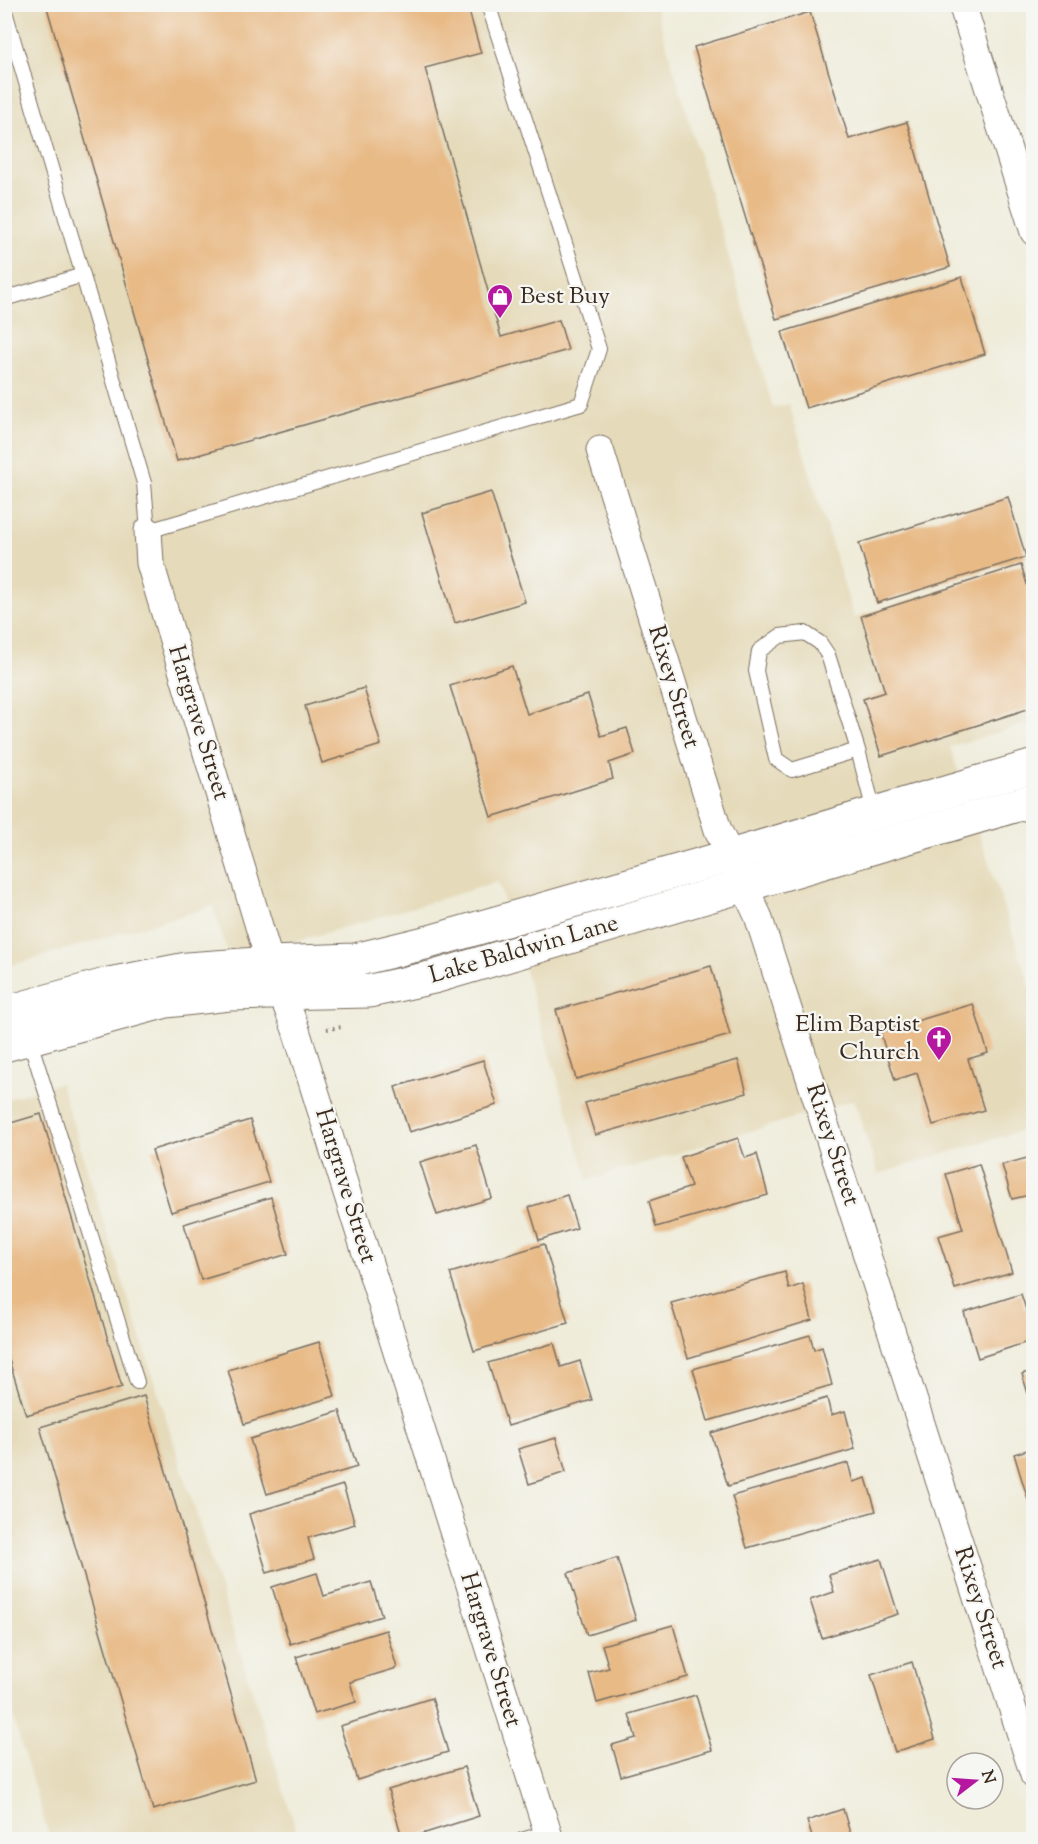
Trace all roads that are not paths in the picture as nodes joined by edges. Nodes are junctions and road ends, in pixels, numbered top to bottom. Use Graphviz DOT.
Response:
graph roads {
  1 [pos="488,4"];
  2 [pos="962,4"];
  3 [pos="4,8"];
  4 [pos="1034,232"];
  5 [pos="83,274"];
  6 [pos="4,299"];
  7 [pos="600,450"];
  8 [pos="148,531"];
  9 [pos="858,750"];
  10 [pos="1034,766"];
  11 [pos="1034,800"];
  12 [pos="879,829"];
  13 [pos="730,856"];
  14 [pos="744,886"];
  15 [pos="270,963"];
  16 [pos="282,993"];
  17 [pos="4,1013"];
  18 [pos="17,1041"];
  19 [pos="137,1382"];
  20 [pos="1034,1775"];
  21 [pos="549,1836"];
  22 [pos="522,1839"];
  1 -- 8 [label="lane"];
  2 -- 4 [label="street"];
  3 -- 5 [label="lane"];
  5 -- 6 [label="lane"];
  5 -- 8 [label="lane"];
  7 -- 13 [label="street, Rixey Street"];
  8 -- 15 [label="street, Hargrave Street"];
  9 -- 9 [label="lane"];
  9 -- 12 [label="lane"];
  10 -- 12 [label="street, Lake Baldwin Lane"];
  11 -- 12 [label="street, Lake Baldwin Lane"];
  12 -- 13 [label="street, Lake Baldwin Lane"];
  12 -- 14 [label="street, Lake Baldwin Lane"];
  13 -- 14 [label="street, Rixey Street"];
  13 -- 15 [label="street, Lake Baldwin Lane"];
  14 -- 16 [label="street, Lake Baldwin Lane"];
  14 -- 20 [label="street, Rixey Street"];
  15 -- 16 [label="street, Hargrave Street"];
  15 -- 17 [label="street, Lake Baldwin Lane"];
  16 -- 18 [label="street, Lake Baldwin Lane"];
  16 -- 21 [label="street, Hargrave Street"];
  18 -- 19 [label="lane"];
  21 -- 22 [label="lane"];
}
